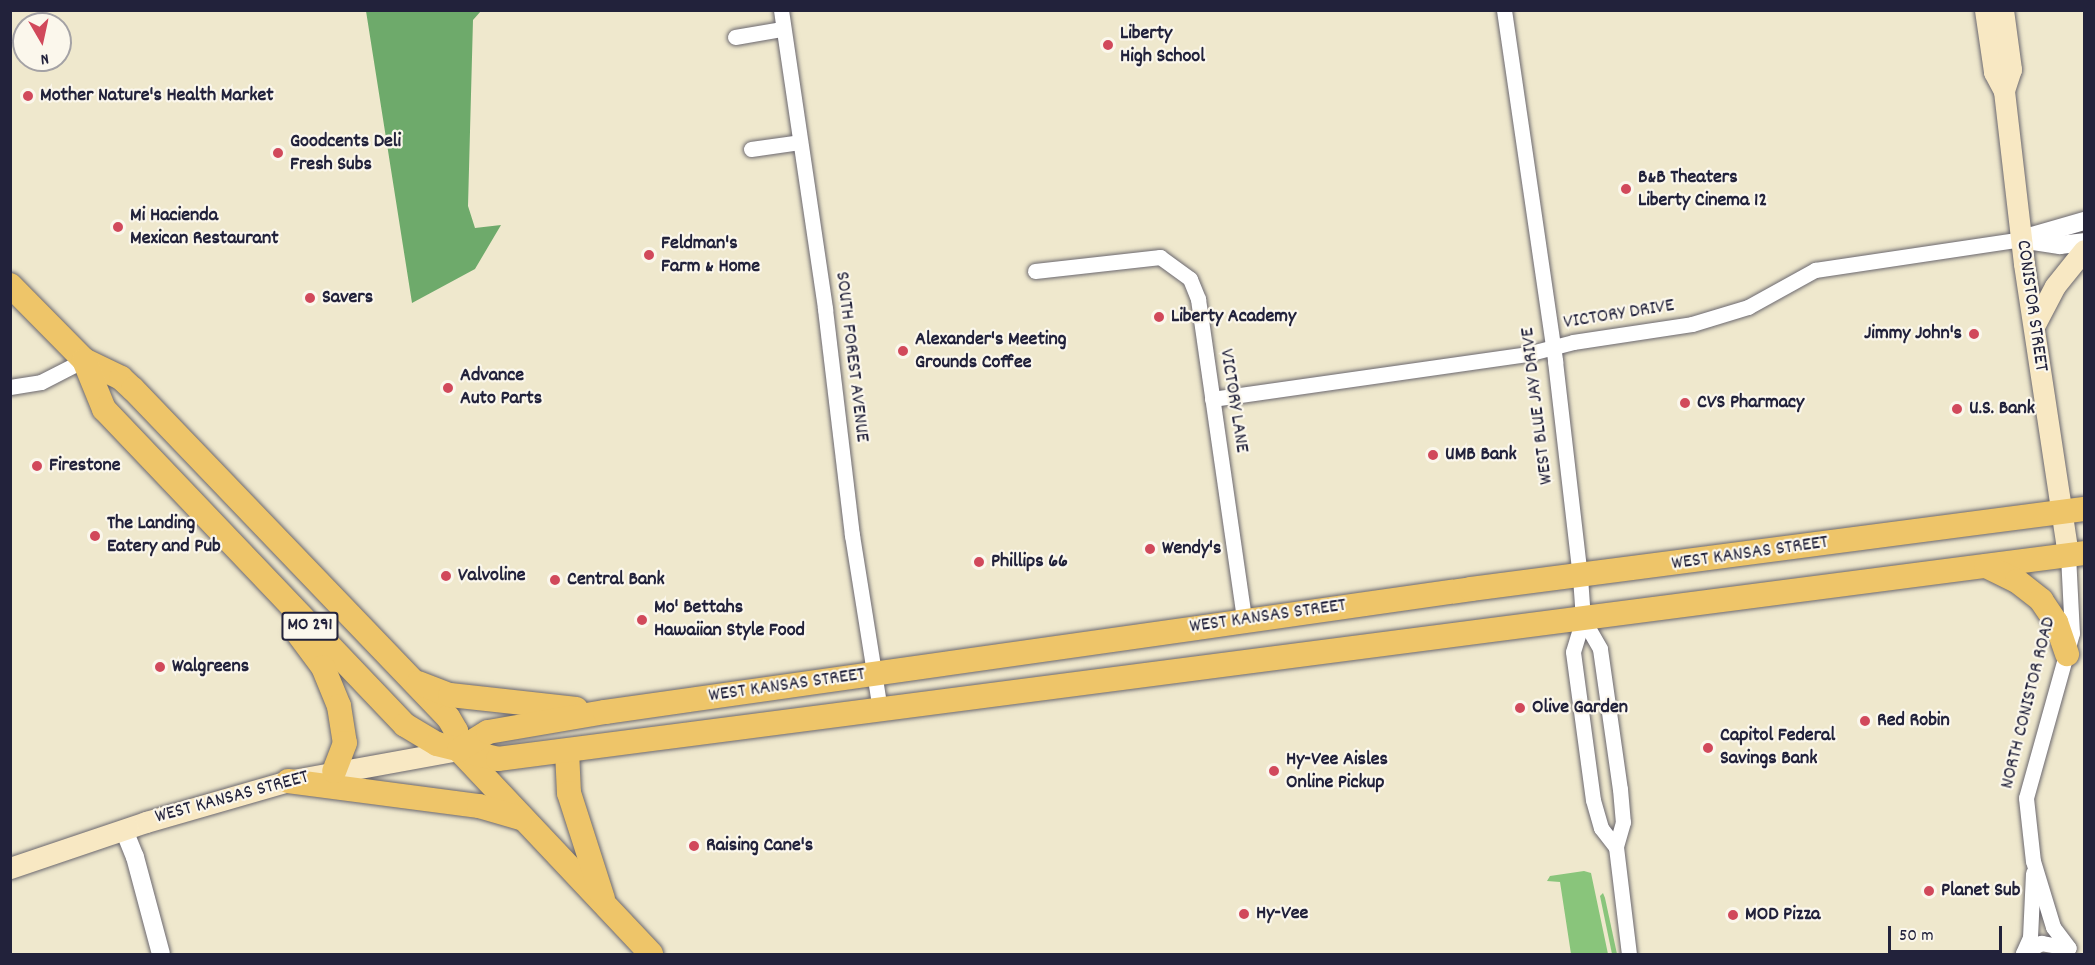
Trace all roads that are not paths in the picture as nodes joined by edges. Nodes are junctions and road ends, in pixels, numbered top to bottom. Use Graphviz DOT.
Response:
graph roads {
  1 [pos="781,10"];
  2 [pos="1504,10"];
  3 [pos="1985,10"];
  4 [pos="2003,10"];
  5 [pos="782,29"];
  6 [pos="735,37"];
  7 [pos="2004,91"];
  8 [pos="800,142"];
  9 [pos="751,149"];
  10 [pos="2085,221"];
  11 [pos="2022,239"];
  12 [pos="2085,242"];
  13 [pos="2085,250"];
  14 [pos="1035,271"];
  15 [pos="10,285"];
  16 [pos="2034,326"];
  17 [pos="1552,347"];
  18 [pos="84,360"];
  19 [pos="10,387"];
  20 [pos="1212,399"];
  21 [pos="2085,509"];
  22 [pos="2061,513"];
  23 [pos="2076,554"];
  24 [pos="1986,566"];
  25 [pos="1580,577"];
  26 [pos="267,580"];
  27 [pos="1583,619"];
  28 [pos="1244,620"];
  29 [pos="2067,654"];
  30 [pos="874,674"];
  31 [pos="411,678"];
  32 [pos="880,709"];
  33 [pos="605,712"];
  34 [pos="459,750"];
  35 [pos="567,751"];
  36 [pos="334,771"];
  37 [pos="288,781"];
  38 [pos="523,819"];
  39 [pos="124,830"];
  40 [pos="1616,847"];
  41 [pos="2033,861"];
  42 [pos="10,868"];
  43 [pos="606,907"];
  44 [pos="1626,927"];
  45 [pos="2073,951"];
  46 [pos="161,954"];
  47 [pos="651,954"];
  48 [pos="1629,954"];
  49 [pos="1637,954"];
  50 [pos="2023,954"];
  1 -- 5 [label="street, SOUTH FOREST AVENUE"];
  2 -- 17 [label="street, WEST BLUE JAY DRIVE"];
  3 -- 7 [label="main road, CONISTOR STREET"];
  4 -- 7 [label="main road, CONISTOR STREET"];
  5 -- 6 [label="street"];
  5 -- 8 [label="street, SOUTH FOREST AVENUE"];
  7 -- 11 [label="main road, CONISTOR STREET"];
  8 -- 9 [label="street"];
  8 -- 30 [label="street, SOUTH FOREST AVENUE"];
  10 -- 11 [label="street"];
  11 -- 12 [label="street"];
  11 -- 16 [label="main road, CONISTOR STREET"];
  11 -- 17 [label="street, VICTORY DRIVE"];
  13 -- 16 [label="main road"];
  14 -- 20 [label="street, VICTORY LANE"];
  15 -- 18 [label="main road, MO 291"];
  16 -- 22 [label="main road, CONISTOR STREET"];
  17 -- 20 [label="street, VICTORY DRIVE"];
  17 -- 25 [label="street, WEST BLUE JAY DRIVE"];
  18 -- 19 [label="street"];
  18 -- 26 [label="main road, MO 291"];
  18 -- 31 [label="main road, MO 291"];
  20 -- 28 [label="street, VICTORY LANE"];
  21 -- 22 [label="main road, WEST KANSAS STREET"];
  22 -- 23 [label="main road, CONISTOR STREET"];
  22 -- 25 [label="main road, WEST KANSAS STREET"];
  23 -- 24 [label="main road, WEST KANSAS STREET"];
  23 -- 29 [label="street, NORTH CONISTOR ROAD"];
  24 -- 27 [label="main road, WEST KANSAS STREET"];
  24 -- 29 [label="main road"];
  25 -- 27 [label="street, WEST BLUE JAY DRIVE"];
  25 -- 28 [label="main road, WEST KANSAS STREET"];
  26 -- 34 [label="main road, MO 291"];
  26 -- 36 [label="main road"];
  27 -- 32 [label="main road, WEST KANSAS STREET"];
  27 -- 40 [label="street"];
  27 -- 40 [label="street"];
  28 -- 30 [label="main road, WEST KANSAS STREET"];
  29 -- 41 [label="street, NORTH CONISTOR ROAD"];
  30 -- 32 [label="street, SOUTH FOREST AVENUE"];
  30 -- 33 [label="main road, WEST KANSAS STREET"];
  31 -- 33 [label="main road"];
  31 -- 34 [label="main road, MO 291"];
  32 -- 35 [label="main road, WEST KANSAS STREET"];
  33 -- 34 [label="main road, WEST KANSAS STREET"];
  34 -- 35 [label="main road, WEST KANSAS STREET"];
  34 -- 36 [label="main road, WEST KANSAS STREET"];
  34 -- 38 [label="main road, MO 291"];
  35 -- 43 [label="main road"];
  36 -- 37 [label="main road, WEST KANSAS STREET"];
  37 -- 38 [label="main road"];
  37 -- 39 [label="main road, WEST KANSAS STREET"];
  38 -- 43 [label="main road, MO 291"];
  39 -- 42 [label="main road, WEST KANSAS STREET"];
  39 -- 46 [label="street"];
  40 -- 44 [label="street"];
  41 -- 45 [label="street, NORTH CONISTOR ROAD"];
  41 -- 50 [label="street, NORTH CONISTOR ROAD"];
  43 -- 47 [label="main road, MO 291"];
  44 -- 48 [label="street"];
  44 -- 49 [label="street"];
  45 -- 50 [label="street"];
}
